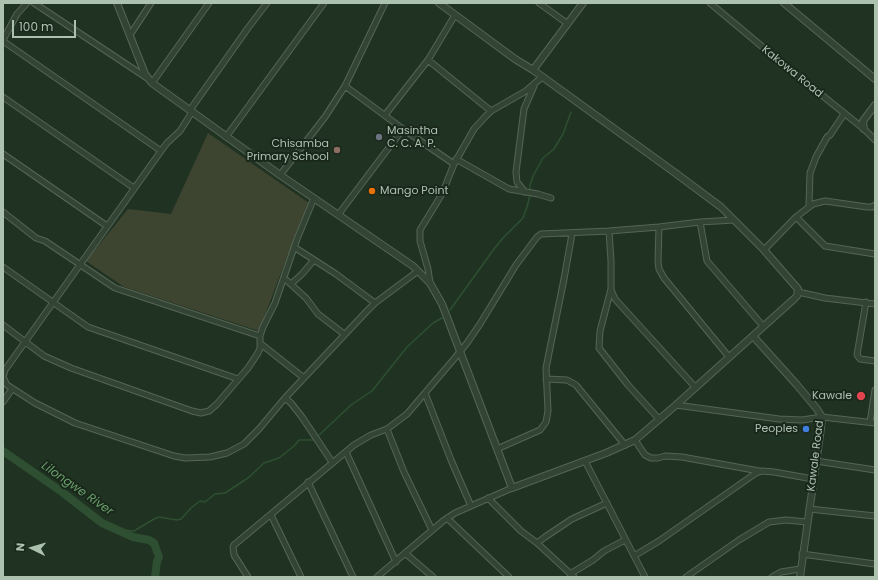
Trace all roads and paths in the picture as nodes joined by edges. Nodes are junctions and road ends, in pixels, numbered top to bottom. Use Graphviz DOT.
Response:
graph roads {
  1 [pos="27,3"];
  2 [pos="34,3"];
  3 [pos="117,3"];
  4 [pos="151,3"];
  5 [pos="209,3"];
  6 [pos="267,3"];
  7 [pos="324,3"];
  8 [pos="385,3"];
  9 [pos="438,3"];
  10 [pos="539,3"];
  11 [pos="583,3"];
  12 [pos="710,3"];
  13 [pos="784,3"];
  14 [pos="455,15"];
  15 [pos="568,24"];
  16 [pos="130,35"];
  17 [pos="3,41"];
  18 [pos="428,60"];
  19 [pos="533,70"];
  20 [pos="542,77"];
  21 [pos="875,79"];
  22 [pos="150,81"];
  23 [pos="536,81"];
  24 [pos="345,86"];
  25 [pos="3,96"];
  26 [pos="875,105"];
  27 [pos="191,111"];
  28 [pos="491,111"];
  29 [pos="844,114"];
  30 [pos="385,115"];
  31 [pos="403,128"];
  32 [pos="864,129"];
  33 [pos="226,137"];
  34 [pos="875,140"];
  35 [pos="160,151"];
  36 [pos="3,154"];
  37 [pos="455,161"];
  38 [pos="280,175"];
  39 [pos="134,188"];
  40 [pos="525,192"];
  41 [pos="314,198"];
  42 [pos="551,198"];
  43 [pos="809,206"];
  44 [pos="874,207"];
  45 [pos="3,212"];
  46 [pos="338,215"];
  47 [pos="796,217"];
  48 [pos="734,220"];
  49 [pos="700,222"];
  50 [pos="107,226"];
  51 [pos="659,227"];
  52 [pos="609,231"];
  53 [pos="572,234"];
  54 [pos="294,246"];
  55 [pos="764,250"];
  56 [pos="875,254"];
  57 [pos="314,260"];
  58 [pos="80,264"];
  59 [pos="3,267"];
  60 [pos="418,271"];
  61 [pos="284,278"];
  62 [pos="430,283"];
  63 [pos="291,284"];
  64 [pos="611,289"];
  65 [pos="798,292"];
  66 [pos="53,302"];
  67 [pos="866,302"];
  68 [pos="375,303"];
  69 [pos="875,304"];
  70 [pos="3,325"];
  71 [pos="764,326"];
  72 [pos="344,334"];
  73 [pos="260,336"];
  74 [pos="753,336"];
  75 [pos="25,341"];
  76 [pos="261,344"];
  77 [pos="460,350"];
  78 [pos="729,357"];
  79 [pos="875,361"];
  80 [pos="304,378"];
  81 [pos="238,379"];
  82 [pos="546,379"];
  83 [pos="4,381"];
  84 [pos="695,387"];
  85 [pos="12,389"];
  86 [pos="875,390"];
  87 [pos="425,393"];
  88 [pos="285,398"];
  89 [pos="3,402"];
  90 [pos="676,405"];
  91 [pos="822,417"];
  92 [pos="659,419"];
  93 [pos="872,423"];
  94 [pos="387,429"];
  95 [pos="635,440"];
  96 [pos="625,445"];
  97 [pos="497,449"];
  98 [pos="346,452"];
  99 [pos="816,460"];
  100 [pos="585,461"];
  101 [pos="332,462"];
  102 [pos="875,470"];
  103 [pos="762,471"];
  104 [pos="813,479"];
  105 [pos="308,482"];
  106 [pos="512,488"];
  107 [pos="488,498"];
  108 [pos="607,503"];
  109 [pos="471,506"];
  110 [pos="809,509"];
  111 [pos="271,514"];
  112 [pos="875,516"];
  113 [pos="447,518"];
  114 [pos="807,522"];
  115 [pos="432,530"];
  116 [pos="625,540"];
  117 [pos="537,543"];
  118 [pos="405,553"];
  119 [pos="802,554"];
  120 [pos="634,556"];
  121 [pos="396,562"];
  122 [pos="875,564"];
  123 [pos="800,569"];
  124 [pos="572,575"];
  125 [pos="248,577"];
  126 [pos="301,577"];
  127 [pos="353,577"];
  128 [pos="377,577"];
  129 [pos="433,577"];
  130 [pos="509,577"];
  131 [pos="644,577"];
  132 [pos="686,577"];
  133 [pos="772,577"];
  134 [pos="800,577"];
  1 -- 17 [label="street"];
  2 -- 22 [label="street"];
  3 -- 16 [label="street"];
  4 -- 16 [label="street"];
  5 -- 22 [label="street"];
  6 -- 27 [label="street"];
  7 -- 33 [label="street"];
  8 -- 24 [label="street"];
  9 -- 14 [label="street"];
  10 -- 15 [label="street"];
  11 -- 15 [label="street"];
  12 -- 29 [label="street, Kakowa Road"];
  13 -- 21 [label="street"];
  14 -- 18 [label="street"];
  14 -- 19 [label="street"];
  15 -- 19 [label="street"];
  16 -- 22 [label="street"];
  17 -- 35 [label="street"];
  18 -- 28 [label="street"];
  18 -- 30 [label="street"];
  19 -- 20 [label="street"];
  20 -- 23 [label="street"];
  20 -- 48 [label="street"];
  22 -- 27 [label="street"];
  23 -- 28 [label="street"];
  23 -- 40 [label="street"];
  24 -- 30 [label="street"];
  24 -- 38 [label="street"];
  25 -- 39 [label="street"];
  26 -- 32 [label="street"];
  27 -- 33 [label="street"];
  27 -- 35 [label="street"];
  28 -- 37 [label="street"];
  29 -- 32 [label="street, Kakowa Road"];
  29 -- 43 [label="street"];
  30 -- 31 [label="street"];
  31 -- 37 [label="street"];
  31 -- 46 [label="street"];
  32 -- 34 [label="street, Kakowa Road"];
  33 -- 38 [label="street"];
  35 -- 39 [label="street"];
  36 -- 50 [label="street"];
  37 -- 40 [label="street"];
  37 -- 62 [label="street"];
  38 -- 41 [label="street"];
  39 -- 50 [label="street"];
  40 -- 42 [label="street"];
  41 -- 46 [label="street"];
  41 -- 54 [label="street"];
  43 -- 44 [label="street"];
  43 -- 47 [label="street"];
  45 -- 58 [label="street"];
  46 -- 60 [label="street"];
  47 -- 55 [label="street"];
  47 -- 56 [label="street"];
  48 -- 49 [label="street"];
  48 -- 55 [label="street"];
  49 -- 51 [label="street"];
  49 -- 71 [label="street"];
  50 -- 58 [label="street"];
  51 -- 52 [label="street"];
  51 -- 78 [label="street"];
  52 -- 53 [label="street"];
  52 -- 64 [label="street"];
  53 -- 77 [label="street"];
  53 -- 82 [label="street"];
  54 -- 57 [label="street"];
  54 -- 61 [label="street"];
  55 -- 65 [label="street"];
  57 -- 63 [label="street"];
  57 -- 68 [label="street"];
  58 -- 66 [label="street"];
  58 -- 73 [label="street"];
  59 -- 66 [label="street"];
  60 -- 62 [label="street"];
  60 -- 68 [label="street"];
  61 -- 63 [label="street"];
  61 -- 73 [label="street"];
  62 -- 77 [label="street"];
  63 -- 72 [label="street"];
  64 -- 84 [label="street"];
  64 -- 92 [label="street"];
  65 -- 67 [label="street"];
  65 -- 71 [label="street"];
  66 -- 75 [label="street"];
  66 -- 81 [label="street"];
  67 -- 69 [label="street"];
  67 -- 79 [label="street"];
  68 -- 72 [label="street"];
  70 -- 75 [label="street"];
  71 -- 74 [label="street"];
  72 -- 80 [label="street"];
  73 -- 76 [label="street"];
  74 -- 78 [label="street"];
  74 -- 91 [label="street, Kawale Road"];
  75 -- 81 [label="street"];
  75 -- 83 [label="street"];
  76 -- 80 [label="street"];
  76 -- 81 [label="street"];
  77 -- 87 [label="street"];
  77 -- 97 [label="street"];
  78 -- 84 [label="street"];
  80 -- 88 [label="street"];
  82 -- 96 [label="street"];
  82 -- 97 [label="street"];
  83 -- 85 [label="street"];
  84 -- 90 [label="street"];
  85 -- 88 [label="street"];
  85 -- 89 [label="street"];
  86 -- 93 [label="street"];
  87 -- 94 [label="street"];
  87 -- 109 [label="street"];
  88 -- 101 [label="street"];
  90 -- 91 [label="street"];
  90 -- 92 [label="street"];
  91 -- 93 [label="street"];
  91 -- 99 [label="street, Kawale Road"];
  92 -- 95 [label="street"];
  94 -- 98 [label="street"];
  94 -- 115 [label="street"];
  95 -- 96 [label="street"];
  95 -- 103 [label="street"];
  96 -- 100 [label="street"];
  97 -- 106 [label="street"];
  98 -- 101 [label="street"];
  98 -- 121 [label="street"];
  99 -- 102 [label="street"];
  99 -- 104 [label="street, Kawale Road"];
  100 -- 106 [label="street"];
  100 -- 108 [label="street"];
  101 -- 105 [label="street"];
  103 -- 104 [label="street"];
  103 -- 120 [label="street"];
  104 -- 110 [label="street, Kawale Road"];
  105 -- 111 [label="street"];
  105 -- 127 [label="street"];
  106 -- 107 [label="street"];
  107 -- 109 [label="street"];
  107 -- 117 [label="street"];
  108 -- 116 [label="street"];
  108 -- 117 [label="street"];
  109 -- 113 [label="street"];
  110 -- 112 [label="street"];
  110 -- 114 [label="street, Kawale Road"];
  111 -- 125 [label="street"];
  111 -- 126 [label="street"];
  113 -- 115 [label="street"];
  113 -- 130 [label="street"];
  114 -- 119 [label="street, Kawale Road"];
  114 -- 132 [label="street"];
  115 -- 118 [label="street"];
  116 -- 120 [label="street"];
  116 -- 124 [label="street"];
  117 -- 124 [label="street"];
  118 -- 121 [label="street"];
  118 -- 129 [label="street"];
  119 -- 122 [label="street"];
  119 -- 123 [label="street, Kawale Road"];
  120 -- 131 [label="street"];
  121 -- 128 [label="street"];
  123 -- 133 [label="street"];
  123 -- 134 [label="street, Kawale Road"];
}
